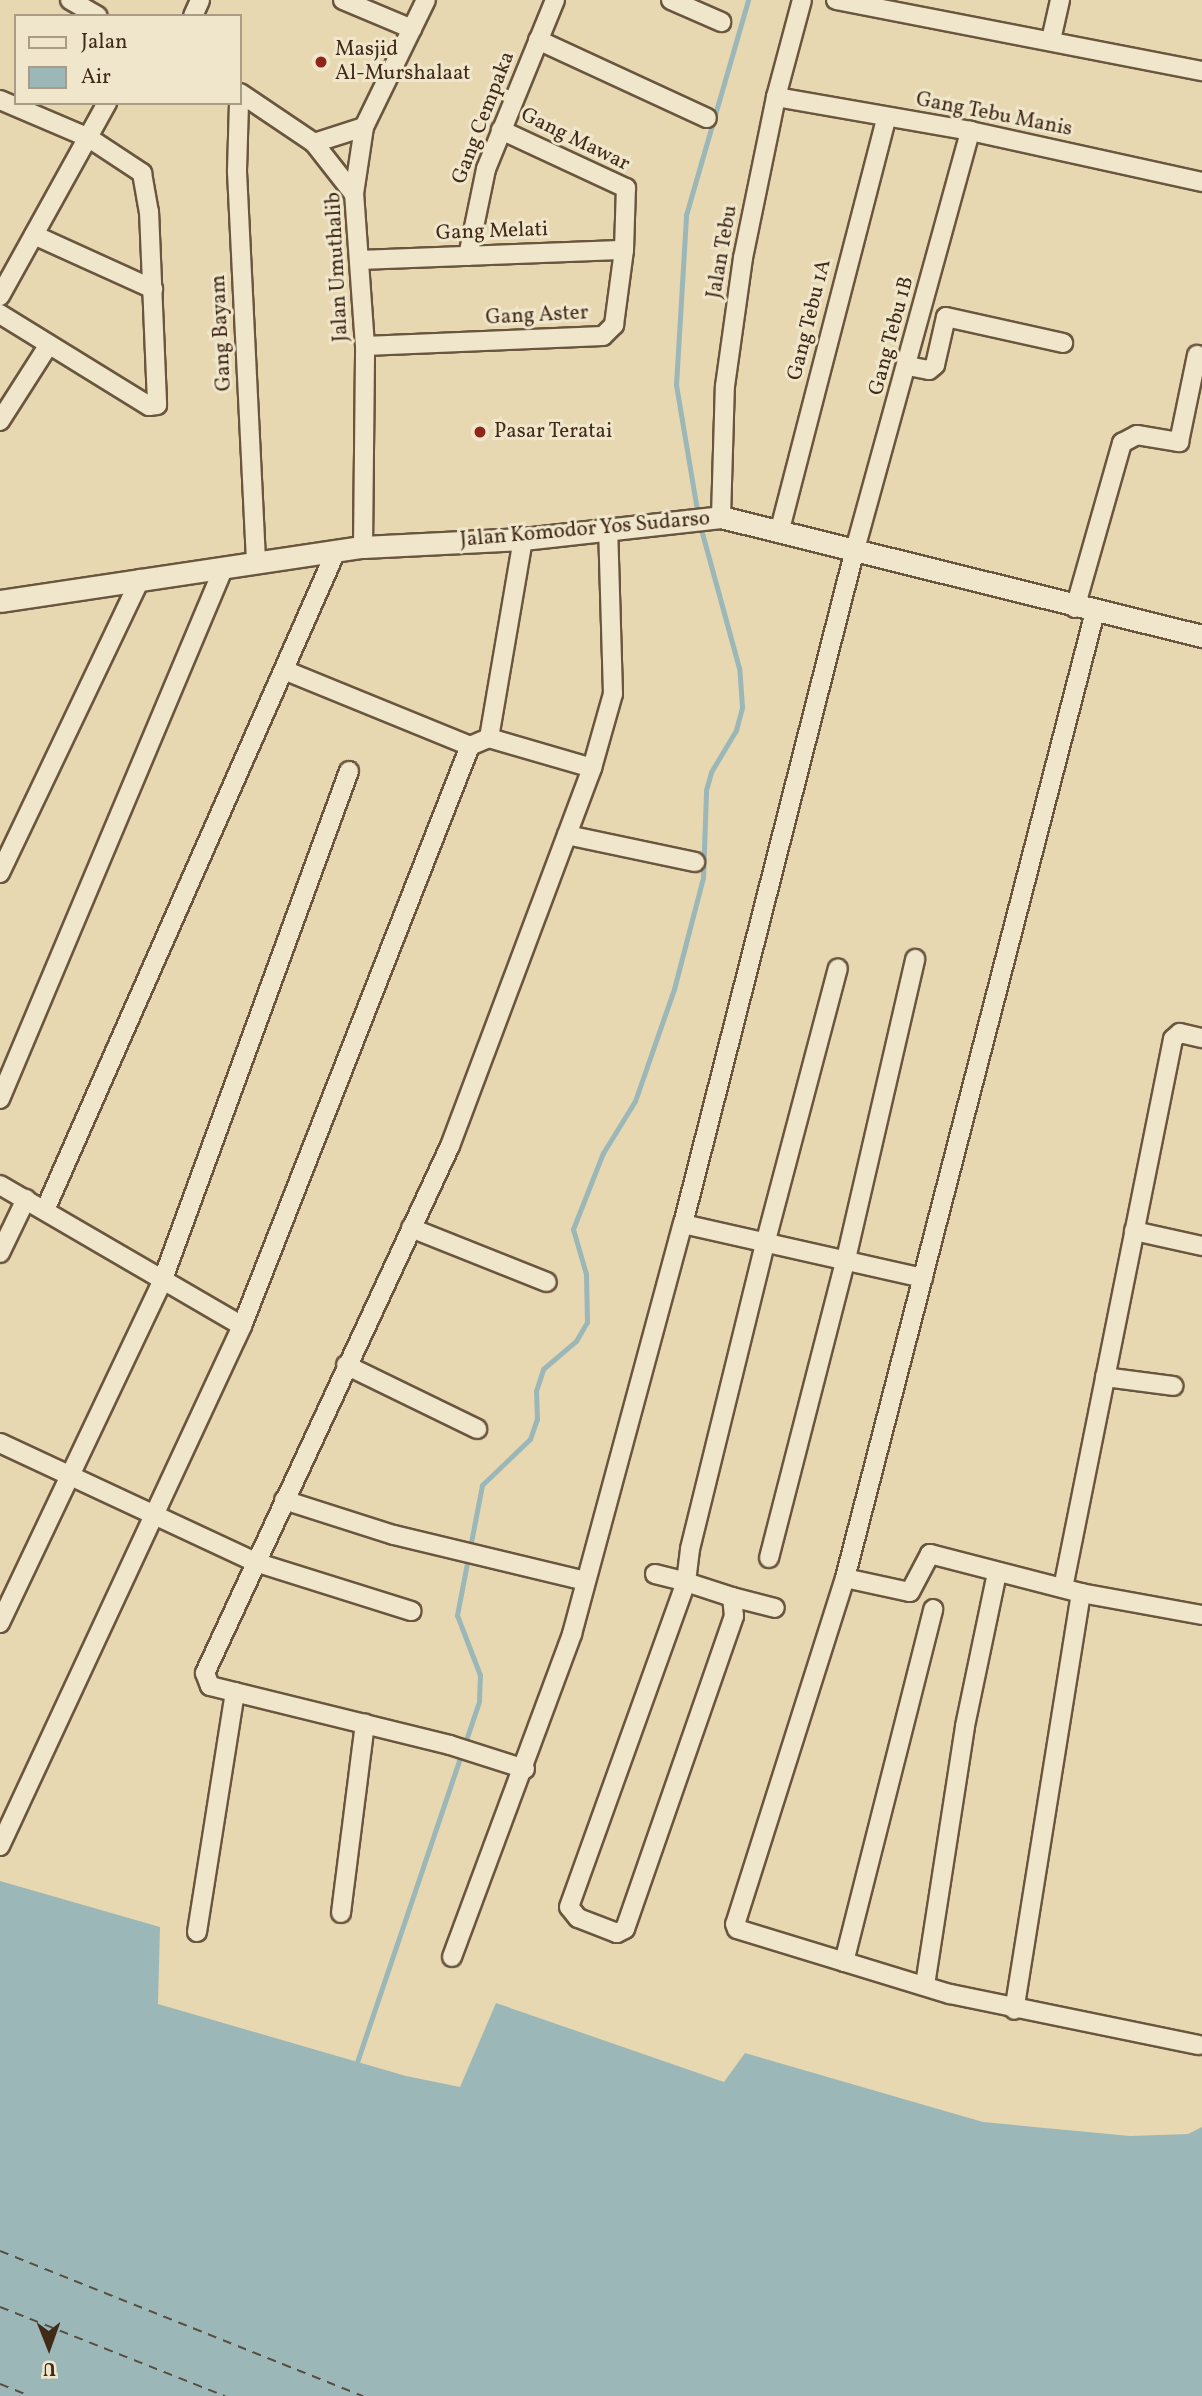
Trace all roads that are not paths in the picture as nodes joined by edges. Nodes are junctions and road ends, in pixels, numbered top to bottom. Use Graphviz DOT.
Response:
graph roads {
  1 [pos="70,0"];
  2 [pos="343,0"];
  3 [pos="426,0"];
  4 [pos="555,0"];
  5 [pos="671,0"];
  6 [pos="802,0"];
  7 [pos="836,0"];
  8 [pos="1060,0"];
  9 [pos="98,10"];
  10 [pos="721,22"];
  11 [pos="412,29"];
  12 [pos="538,40"];
  13 [pos="1051,40"];
  14 [pos="1202,72"];
  15 [pos="242,94"];
  16 [pos="776,97"];
  17 [pos="0,101"];
  18 [pos="106,105"];
  19 [pos="239,105"];
  20 [pos="707,118"];
  21 [pos="886,118"];
  22 [pos="364,127"];
  23 [pos="502,130"];
  24 [pos="970,131"];
  25 [pos="89,138"];
  26 [pos="314,143"];
  27 [pos="1202,181"];
  28 [pos="627,192"];
  29 [pos="354,194"];
  30 [pos="34,235"];
  31 [pos="624,250"];
  32 [pos="468,256"];
  33 [pos="362,260"];
  34 [pos="153,289"];
  35 [pos="0,296"];
  36 [pos="0,314"];
  37 [pos="1063,343"];
  38 [pos="48,346"];
  39 [pos="365,346"];
  40 [pos="1197,355"];
  41 [pos="908,366"];
  42 [pos="0,421"];
  43 [pos="717,517"];
  44 [pos="608,529"];
  45 [pos="779,533"];
  46 [pos="523,539"];
  47 [pos="363,547"];
  48 [pos="336,551"];
  49 [pos="854,553"];
  50 [pos="256,561"];
  51 [pos="224,567"];
  52 [pos="140,579"];
  53 [pos="0,601"];
  54 [pos="1085,610"];
  55 [pos="1202,636"];
  56 [pos="284,670"];
  57 [pos="489,738"];
  58 [pos="470,746"];
  59 [pos="592,768"];
  60 [pos="349,771"];
  61 [pos="567,835"];
  62 [pos="695,862"];
  63 [pos="0,873"];
  64 [pos="915,959"];
  65 [pos="838,968"];
  66 [pos="1202,1038"];
  67 [pos="0,1099"];
  68 [pos="0,1185"];
  69 [pos="26,1199"];
  70 [pos="46,1210"];
  71 [pos="683,1224"];
  72 [pos="411,1228"];
  73 [pos="1134,1231"];
  74 [pos="765,1244"];
  75 [pos="1202,1246"];
  76 [pos="0,1252"];
  77 [pos="846,1259"];
  78 [pos="923,1278"];
  79 [pos="163,1279"];
  80 [pos="547,1282"];
  81 [pos="242,1326"];
  82 [pos="346,1365"];
  83 [pos="1105,1377"];
  84 [pos="1173,1386"];
  85 [pos="477,1429"];
  86 [pos="0,1443"];
  87 [pos="71,1480"];
  88 [pos="284,1500"];
  89 [pos="153,1515"];
  90 [pos="769,1558"];
  91 [pos="255,1562"];
  92 [pos="997,1573"];
  93 [pos="655,1574"];
  94 [pos="845,1578"];
  95 [pos="586,1581"];
  96 [pos="686,1582"];
  97 [pos="1063,1588"];
  98 [pos="1081,1593"];
  99 [pos="732,1597"];
  100 [pos="775,1608"];
  101 [pos="933,1609"];
  102 [pos="411,1611"];
  103 [pos="1202,1615"];
  104 [pos="0,1623"];
  105 [pos="235,1692"];
  106 [pos="365,1724"];
  107 [pos="525,1769"];
  108 [pos="1,1846"];
  109 [pos="341,1913"];
  110 [pos="197,1932"];
  111 [pos="452,1957"];
  112 [pos="844,1962"];
  113 [pos="925,1986"];
  114 [pos="1014,2010"];
  115 [pos="1199,2045"];
  1 -- 9 [label="street"];
  2 -- 11 [label="street"];
  3 -- 11 [label="street, Jalan Umuthalib"];
  4 -- 12 [label="street, Gang Cempaka"];
  5 -- 10 [label="street"];
  6 -- 16 [label="street, Jalan Tebu"];
  7 -- 13 [label="street"];
  8 -- 13 [label="street"];
  11 -- 22 [label="street, Jalan Umuthalib"];
  12 -- 20 [label="street"];
  12 -- 23 [label="street, Gang Cempaka"];
  13 -- 14 [label="street"];
  15 -- 26 [label="street"];
  16 -- 21 [label="street, Gang Tebu Manis"];
  16 -- 43 [label="street, Jalan Tebu"];
  17 -- 25 [label="street"];
  18 -- 25 [label="street"];
  19 -- 50 [label="street, Gang Bayam"];
  21 -- 24 [label="street, Gang Tebu Manis"];
  21 -- 45 [label="street, Gang Tebu 1A"];
  22 -- 26 [label="street"];
  22 -- 29 [label="street, Jalan Umuthalib"];
  23 -- 28 [label="street, Gang Mawar"];
  23 -- 32 [label="street, Gang Cempaka"];
  24 -- 27 [label="street, Gang Tebu Manis"];
  24 -- 41 [label="street, Gang Tebu 1B"];
  25 -- 30 [label="street"];
  25 -- 34 [label="street"];
  26 -- 29 [label="street"];
  28 -- 31 [label="street, Gang Aster"];
  29 -- 33 [label="street, Jalan Umuthalib"];
  30 -- 34 [label="street"];
  30 -- 35 [label="street"];
  31 -- 32 [label="street, Gang Melati"];
  31 -- 39 [label="street, Gang Aster"];
  32 -- 33 [label="street, Gang Melati"];
  33 -- 39 [label="street, Jalan Umuthalib"];
  34 -- 38 [label="street"];
  36 -- 38 [label="street"];
  37 -- 41 [label="street"];
  38 -- 42 [label="street"];
  39 -- 47 [label="street, Jalan Umuthalib"];
  40 -- 54 [label="street"];
  41 -- 49 [label="street, Gang Tebu 1B"];
  43 -- 44 [label="street, Jalan Komodor Yos Sudarso"];
  43 -- 45 [label="street, Jalan Komodor Yos Sudarso"];
  44 -- 46 [label="street, Jalan Komodor Yos Sudarso"];
  44 -- 59 [label="street"];
  45 -- 49 [label="street, Jalan Komodor Yos Sudarso"];
  46 -- 47 [label="street, Jalan Komodor Yos Sudarso"];
  46 -- 57 [label="street"];
  47 -- 48 [label="street, Jalan Komodor Yos Sudarso"];
  48 -- 50 [label="street, Jalan Komodor Yos Sudarso"];
  48 -- 56 [label="street"];
  49 -- 54 [label="street, Jalan Komodor Yos Sudarso"];
  49 -- 71 [label="street, Gang Tebu 1B"];
  50 -- 51 [label="street, Jalan Komodor Yos Sudarso"];
  51 -- 52 [label="street, Jalan Komodor Yos Sudarso"];
  51 -- 67 [label="street"];
  52 -- 53 [label="street, Jalan Komodor Yos Sudarso"];
  52 -- 63 [label="street"];
  54 -- 55 [label="street, Jalan Komodor Yos Sudarso"];
  54 -- 78 [label="street"];
  56 -- 58 [label="street"];
  56 -- 70 [label="street"];
  57 -- 58 [label="street"];
  57 -- 59 [label="street"];
  58 -- 81 [label="street"];
  59 -- 61 [label="street"];
  60 -- 79 [label="street"];
  61 -- 62 [label="street"];
  61 -- 72 [label="street"];
  64 -- 77 [label="street"];
  65 -- 74 [label="street"];
  66 -- 73 [label="street"];
  68 -- 69 [label="street"];
  69 -- 70 [label="street"];
  69 -- 76 [label="street"];
  70 -- 79 [label="street"];
  71 -- 74 [label="street"];
  71 -- 95 [label="street, Gang Tebu 1B"];
  72 -- 80 [label="street"];
  72 -- 82 [label="street"];
  73 -- 75 [label="street"];
  73 -- 83 [label="street"];
  74 -- 77 [label="street"];
  74 -- 96 [label="street"];
  77 -- 78 [label="street"];
  77 -- 90 [label="street"];
  78 -- 94 [label="street"];
  79 -- 81 [label="street"];
  79 -- 87 [label="street"];
  81 -- 89 [label="street"];
  82 -- 85 [label="street"];
  82 -- 88 [label="street"];
  83 -- 84 [label="street"];
  83 -- 97 [label="street"];
  86 -- 87 [label="street"];
  87 -- 89 [label="street"];
  87 -- 104 [label="street"];
  88 -- 91 [label="street"];
  88 -- 95 [label="street"];
  89 -- 91 [label="street"];
  89 -- 108 [label="street"];
  91 -- 102 [label="street"];
  91 -- 105 [label="street"];
  92 -- 94 [label="street"];
  92 -- 97 [label="street"];
  92 -- 113 [label="street"];
  93 -- 96 [label="street"];
  94 -- 112 [label="street"];
  95 -- 107 [label="street, Gang Tebu 1B"];
  96 -- 99 [label="street"];
  96 -- 99 [label="street"];
  97 -- 98 [label="street"];
  98 -- 103 [label="street"];
  98 -- 114 [label="street"];
  99 -- 100 [label="street"];
  101 -- 112 [label="street"];
  105 -- 106 [label="street"];
  105 -- 110 [label="street"];
  106 -- 107 [label="street"];
  106 -- 109 [label="street"];
  107 -- 111 [label="street, Gang Tebu 1B"];
  112 -- 113 [label="street"];
  113 -- 114 [label="street"];
  114 -- 115 [label="street"];
}
